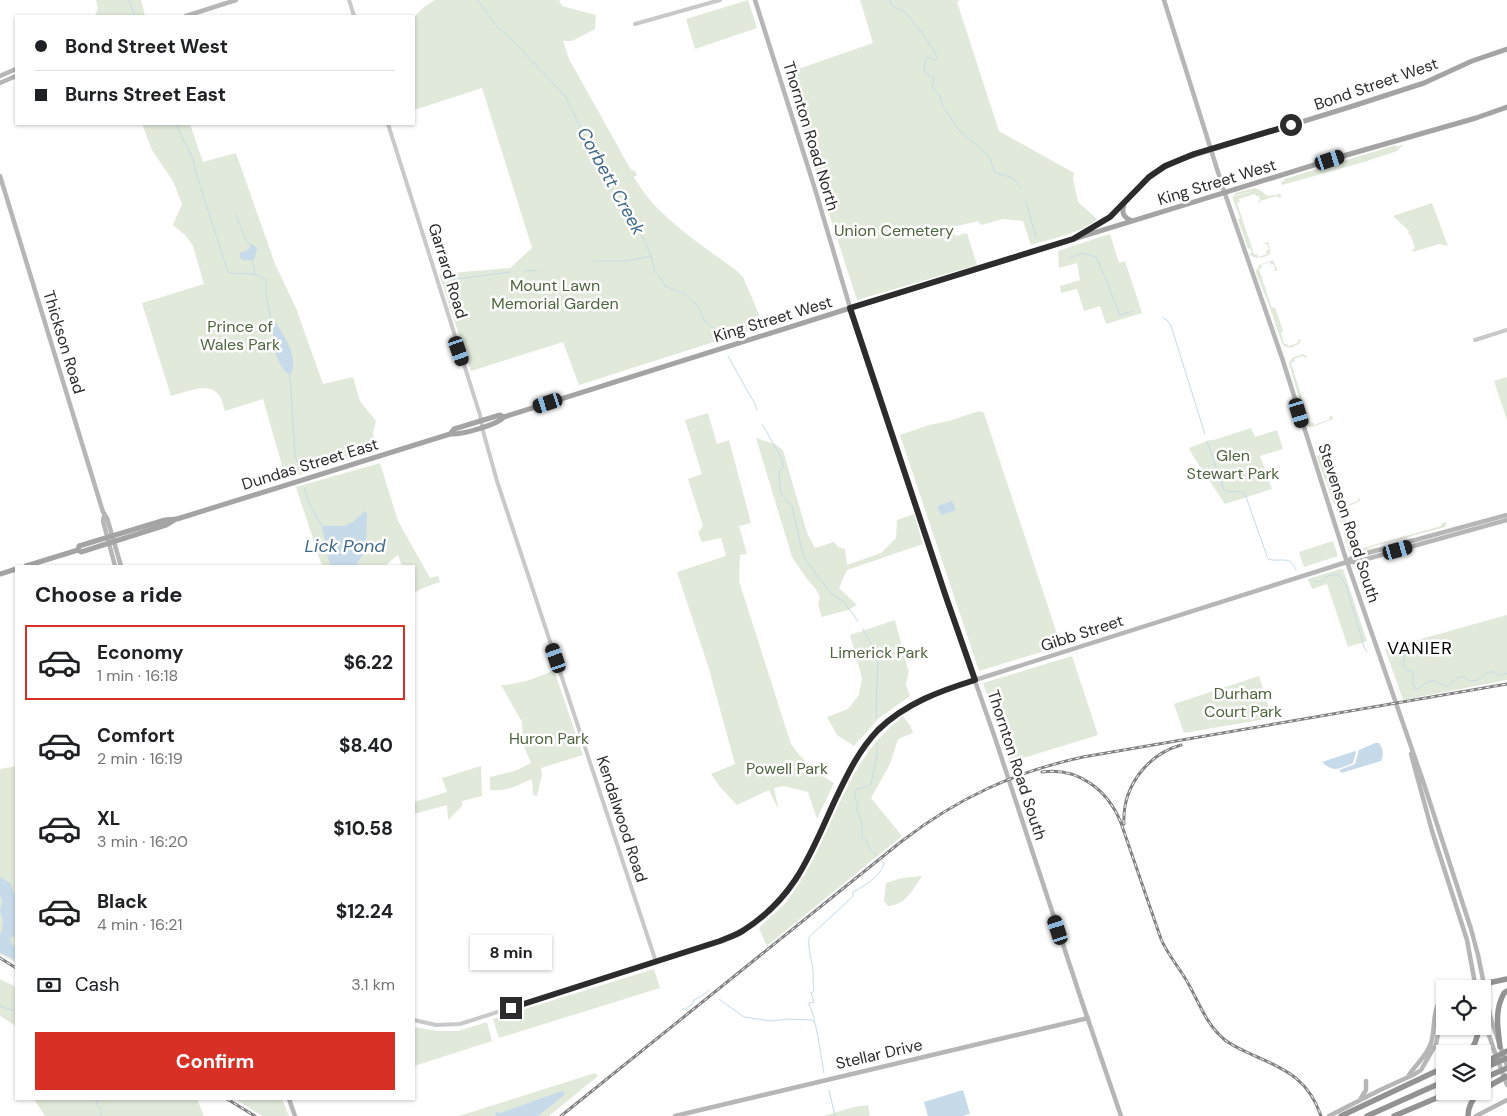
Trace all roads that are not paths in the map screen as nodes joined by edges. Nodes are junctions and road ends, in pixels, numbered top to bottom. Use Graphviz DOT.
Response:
graph roads {
  1 [pos="236,0"];
  2 [pos="349,0"];
  3 [pos="720,0"];
  4 [pos="754,0"];
  5 [pos="1164,0"];
  6 [pos="189,15"];
  7 [pos="354,15"];
  8 [pos="635,24"];
  9 [pos="1507,49"];
  10 [pos="15,69"];
  11 [pos="0,76"];
  12 [pos="15,76"];
  13 [pos="0,83"];
  14 [pos="1507,107"];
  15 [pos="388,125"];
  16 [pos="1211,149"];
  17 [pos="0,176"];
  18 [pos="1225,193"];
  19 [pos="1126,200"];
  20 [pos="1134,222"];
  21 [pos="1073,239"];
  22 [pos="850,308"];
  23 [pos="1507,330"];
  24 [pos="1475,340"];
  25 [pos="677,362"];
  26 [pos="481,424"];
  27 [pos="1507,515"];
  28 [pos="1507,520"];
  29 [pos="111,540"];
  30 [pos="1347,562"];
  31 [pos="29,565"];
  32 [pos="115,565"];
  33 [pos="121,565"];
  34 [pos="15,569"];
  35 [pos="0,574"];
  36 [pos="975,680"];
  37 [pos="1410,747"];
  38 [pos="656,962"];
  39 [pos="1507,978"];
  40 [pos="1475,980"];
  41 [pos="1482,980"];
  42 [pos="1491,982"];
  43 [pos="1507,991"];
  44 [pos="1436,1007"];
  45 [pos="1088,1018"];
  46 [pos="1491,1019"];
  47 [pos="415,1020"];
  48 [pos="1438,1035"];
  49 [pos="1491,1035"];
  50 [pos="1496,1047"];
  51 [pos="1507,1051"];
  52 [pos="1507,1058"];
  53 [pos="1491,1059"];
  54 [pos="1491,1064"];
  55 [pos="1507,1067"];
  56 [pos="1436,1072"];
  57 [pos="1491,1075"];
  58 [pos="1409,1076"];
  59 [pos="1507,1076"];
  60 [pos="1366,1081"];
  61 [pos="1491,1085"];
  62 [pos="1507,1085"];
  63 [pos="1436,1087"];
  64 [pos="1436,1087"];
  65 [pos="1436,1098"];
  66 [pos="289,1100"];
  67 [pos="1472,1100"];
  68 [pos="1507,1100"];
  69 [pos="1356,1103"];
  70 [pos="1468,1114"];
  71 [pos="295,1116"];
  72 [pos="675,1116"];
  73 [pos="1121,1116"];
  74 [pos="1330,1116"];
  75 [pos="1341,1116"];
  76 [pos="1367,1116"];
  77 [pos="1371,1116"];
  78 [pos="1394,1116"];
  79 [pos="1476,1116"];
  1 -- 6 [label="main road"];
  2 -- 7 [label="street"];
  3 -- 8 [label="street"];
  4 -- 22 [label="main road, Thornton Road North"];
  5 -- 16 [label="main road, Stevenson Road South"];
  9 -- 16 [label="main road, Bond Street West"];
  10 -- 11 [label="main road"];
  12 -- 13 [label="main road"];
  14 -- 18 [label="main road, King Street West"];
  15 -- 26 [label="street, Garrard Road"];
  16 -- 18 [label="main road, Stevenson Road South"];
  16 -- 19 [label="main road, Bond Street West"];
  17 -- 29 [label="main road, Thickson Road"];
  18 -- 20 [label="main road, King Street West"];
  18 -- 30 [label="main road, Stevenson Road South"];
  19 -- 20 [label="main road"];
  19 -- 21 [label="main road, Bond Street West"];
  20 -- 21 [label="main road, King Street West"];
  21 -- 22 [label="main road, King Street West"];
  22 -- 25 [label="main road, King Street West"];
  22 -- 36 [label="main road, Thornton Road South"];
  23 -- 24 [label="street"];
  25 -- 26 [label="main road, Dundas Street East"];
  26 -- 29 [label="main road, Dundas Street East"];
  26 -- 38 [label="street, Kendalwood Road"];
  27 -- 30 [label="main road, Gibb Street"];
  28 -- 30 [label="main road, Gibb Street"];
  29 -- 31 [label="main road, Dundas Street East"];
  29 -- 32 [label="main road, Thickson Road"];
  29 -- 33 [label="main road, Thickson Road"];
  30 -- 36 [label="main road, Gibb Street"];
  30 -- 37 [label="main road, Stevenson Road South"];
  34 -- 35 [label="main road"];
  36 -- 38 [label="street, Gibb Street"];
  36 -- 45 [label="main road, Thornton Road South"];
  37 -- 40 [label="main road, Stevenson Road South"];
  37 -- 41 [label="main road, Stevenson Road South"];
  38 -- 47 [label="street, Gibb Street"];
  39 -- 42 [label="highway"];
  43 -- 50 [label="highway"];
  44 -- 58 [label="main road"];
  45 -- 72 [label="main road, Stellar Drive"];
  45 -- 73 [label="main road, Thornton Road South"];
  46 -- 50 [label="main road, Stevenson Road South"];
  48 -- 58 [label="main road"];
  49 -- 50 [label="main road, Stevenson Road South"];
  50 -- 55 [label="main road, Stevenson Road South"];
  50 -- 62 [label="main road, Stevenson Road South"];
  51 -- 53 [label="highway"];
  52 -- 54 [label="highway"];
  55 -- 57 [label="highway"];
  56 -- 75 [label="highway"];
  58 -- 69 [label="main road"];
  59 -- 61 [label="highway"];
  60 -- 69 [label="main road"];
  63 -- 76 [label="highway"];
  64 -- 77 [label="highway"];
  65 -- 78 [label="highway"];
  66 -- 71 [label="main road"];
  67 -- 70 [label="highway"];
  68 -- 79 [label="main road"];
  69 -- 74 [label="main road"];
}
